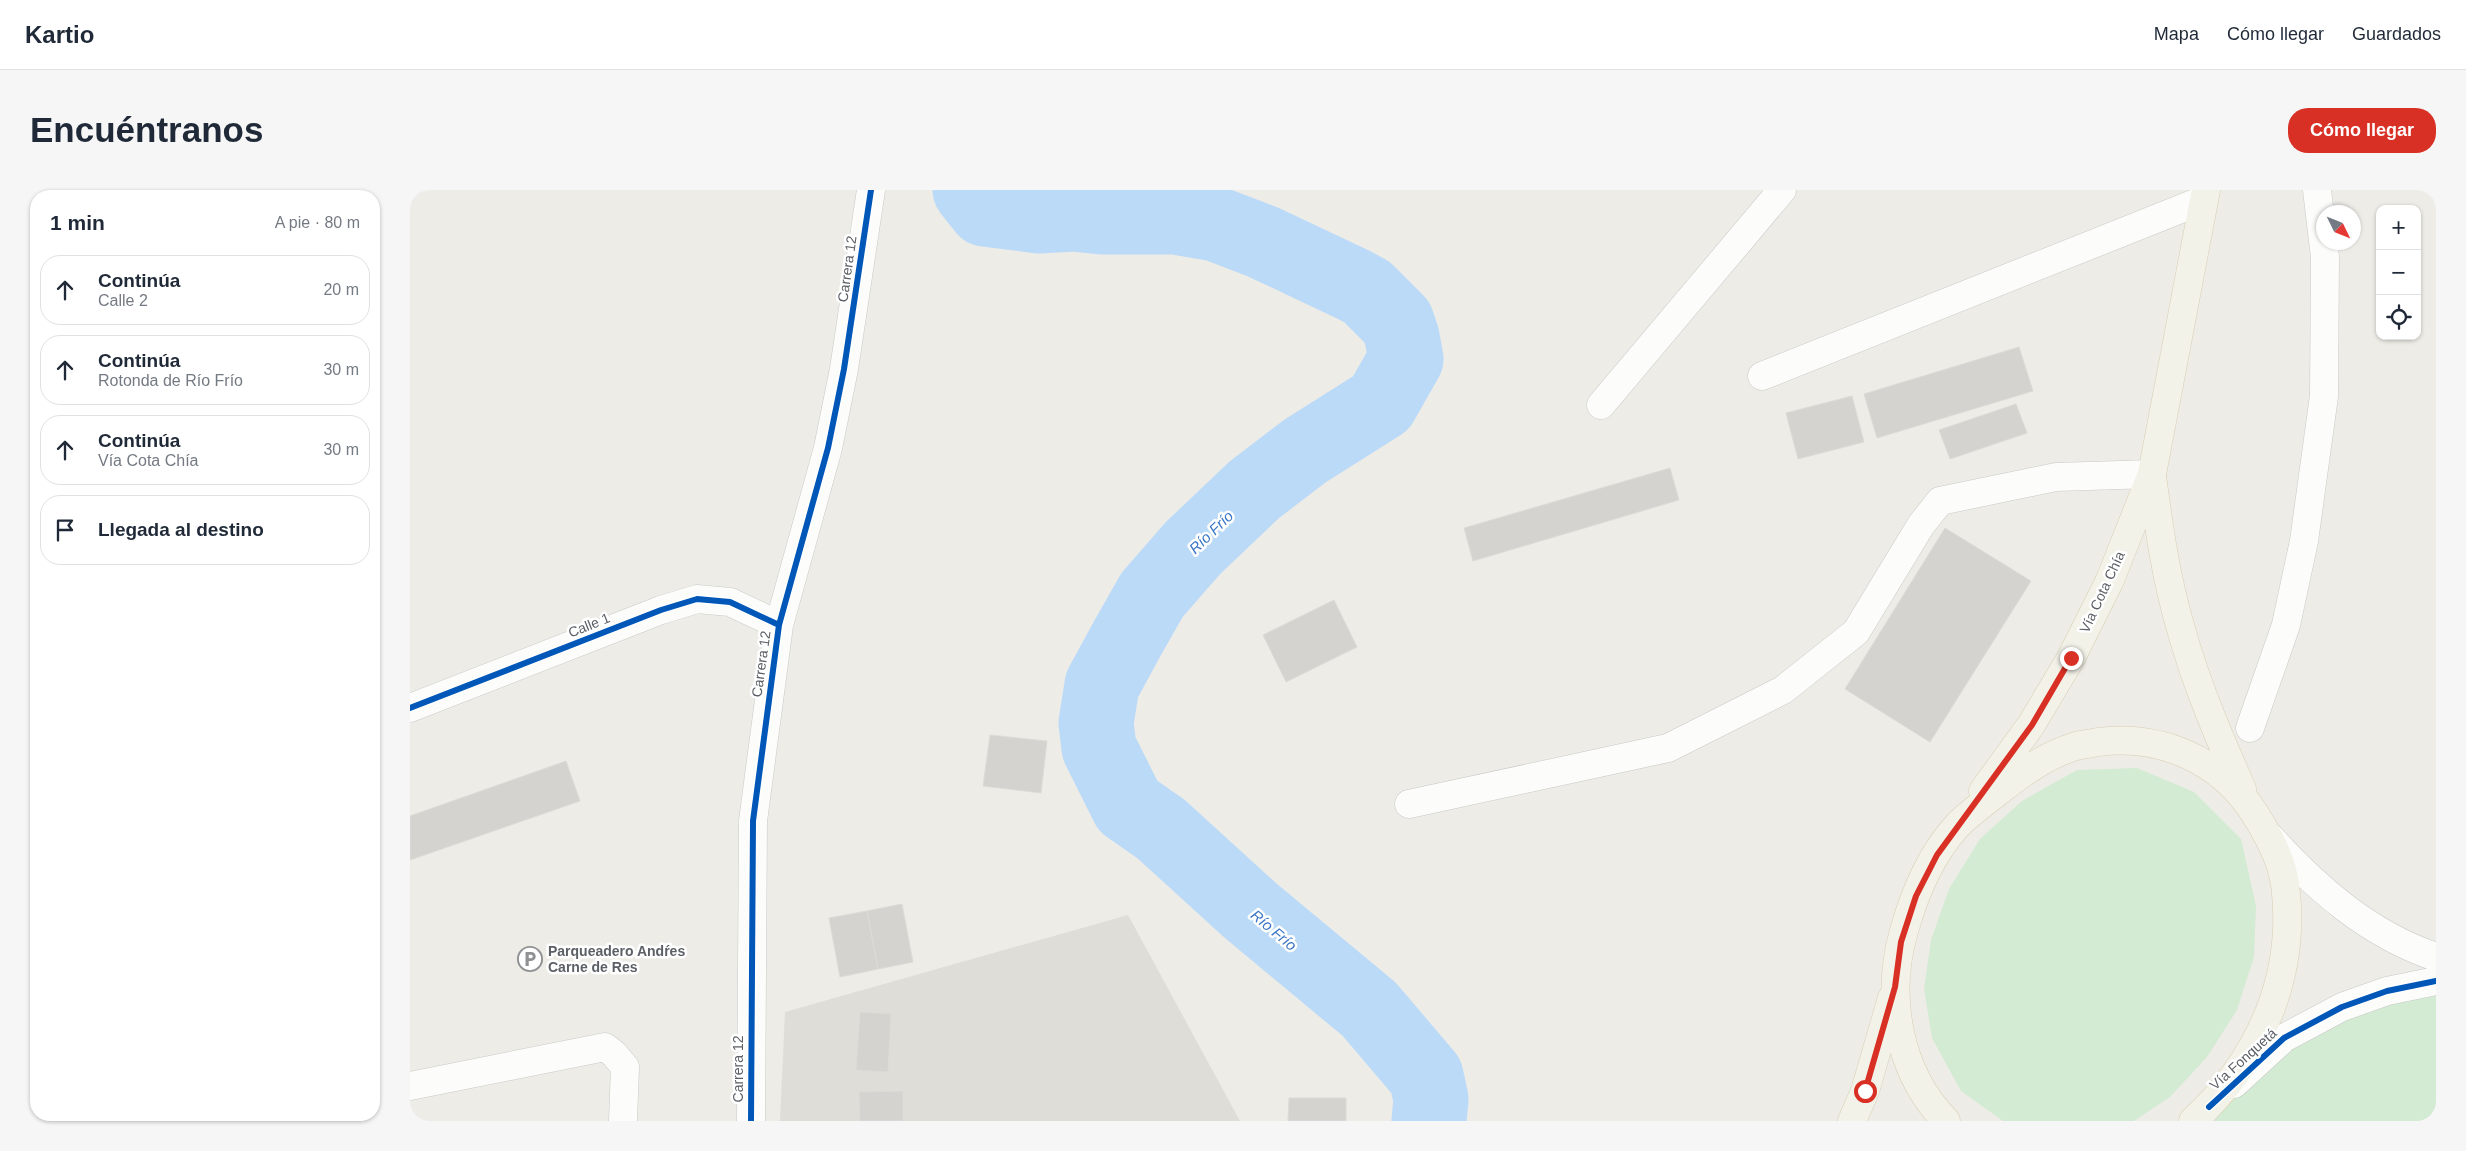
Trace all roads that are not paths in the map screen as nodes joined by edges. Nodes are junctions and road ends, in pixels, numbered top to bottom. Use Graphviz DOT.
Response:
graph roads {
  1 [pos="871,190"];
  2 [pos="1782,190"];
  3 [pos="2317,190"];
  4 [pos="2205,195"];
  5 [pos="1762,376"];
  6 [pos="1601,405"];
  7 [pos="2152,474"];
  8 [pos="779,625"];
  9 [pos="410,708"];
  10 [pos="2250,728"];
  11 [pos="2247,802"];
  12 [pos="1409,804"];
  13 [pos="1956,827"];
  14 [pos="2269,836"];
  15 [pos="2436,957"];
  16 [pos="2436,982"];
  17 [pos="1895,987"];
  18 [pos="410,1086"];
  19 [pos="2201,1114"];
  20 [pos="623,1121"];
  21 [pos="750,1121"];
  22 [pos="1852,1121"];
  23 [pos="1946,1121"];
  1 -- 8 [label="street, Carrera 12"];
  2 -- 6 [label="street"];
  3 -- 10 [label="street"];
  4 -- 5 [label="street"];
  4 -- 7 [label="main road, Vía Cota Chía"];
  7 -- 11 [label="main road, Vía Cota Chía"];
  7 -- 12 [label="street"];
  7 -- 13 [label="main road, Vía Cota Chía"];
  8 -- 9 [label="street, Calle 1"];
  8 -- 21 [label="street, Carrera 12"];
  11 -- 13 [label="main road"];
  11 -- 14 [label="main road"];
  13 -- 17 [label="main road"];
  14 -- 15 [label="street"];
  14 -- 19 [label="main road"];
  16 -- 19 [label="street, Vía Fonquetá"];
  17 -- 22 [label="main road"];
  17 -- 23 [label="main road"];
  18 -- 20 [label="street"];
}
